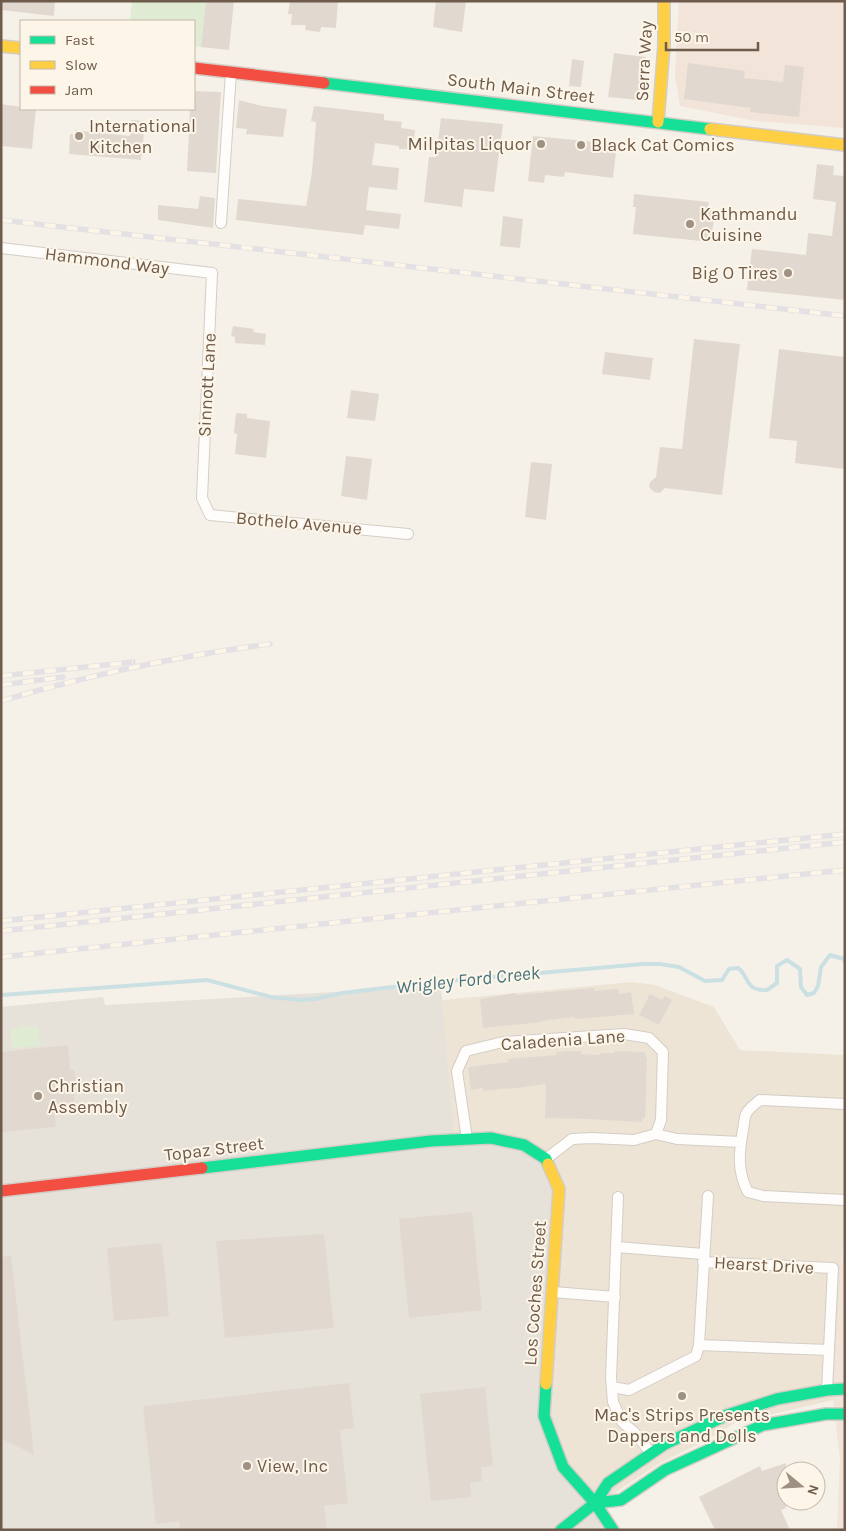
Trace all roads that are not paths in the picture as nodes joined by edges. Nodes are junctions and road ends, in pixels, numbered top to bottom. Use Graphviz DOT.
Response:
graph roads {
  1 [pos="664,1"];
  2 [pos="1,46"];
  3 [pos="20,48"];
  4 [pos="195,68"];
  5 [pos="231,72"];
  6 [pos="658,122"];
  7 [pos="845,145"];
  8 [pos="221,223"];
  9 [pos="1,248"];
  10 [pos="212,273"];
  11 [pos="202,498"];
  12 [pos="408,534"];
  13 [pos="845,1104"];
  14 [pos="656,1134"];
  15 [pos="467,1139"];
  16 [pos="741,1142"];
  17 [pos="546,1159"];
  18 [pos="1,1191"];
  19 [pos="708,1196"];
  20 [pos="618,1197"];
  21 [pos="845,1200"];
  22 [pos="617,1247"];
  23 [pos="703,1258"];
  24 [pos="553,1292"];
  25 [pos="615,1297"];
  26 [pos="699,1345"];
  27 [pos="829,1350"];
  28 [pos="612,1387"];
  29 [pos="845,1389"];
  30 [pos="827,1390"];
  31 [pos="845,1414"];
  32 [pos="651,1453"];
  33 [pos="595,1503"];
  34 [pos="561,1530"];
  35 [pos="613,1530"];
  1 -- 6 [label="main road, Serra Way"];
  2 -- 3 [label="main road"];
  4 -- 5 [label="main road, South Main Street"];
  5 -- 6 [label="main road, South Main Street"];
  5 -- 8 [label="street"];
  6 -- 7 [label="main road, South Main Street"];
  9 -- 10 [label="street, Hammond Way"];
  10 -- 11 [label="street, Sinnott Lane"];
  11 -- 12 [label="street, Bothelo Avenue"];
  13 -- 16 [label="street"];
  14 -- 15 [label="street, Caladenia Lane"];
  14 -- 16 [label="street"];
  14 -- 17 [label="street"];
  15 -- 17 [label="main road"];
  15 -- 18 [label="main road, Topaz Street"];
  16 -- 21 [label="street"];
  17 -- 24 [label="main road, Los Coches Street"];
  19 -- 23 [label="street"];
  20 -- 22 [label="street"];
  22 -- 23 [label="street"];
  22 -- 25 [label="street"];
  23 -- 26 [label="street"];
  23 -- 27 [label="street, Hearst Drive"];
  24 -- 25 [label="street"];
  24 -- 33 [label="main road, Los Coches Street"];
  25 -- 28 [label="street"];
  26 -- 27 [label="street"];
  26 -- 28 [label="street"];
  27 -- 30 [label="street, Hearst Drive"];
  28 -- 32 [label="street"];
  29 -- 30 [label="main road"];
  30 -- 32 [label="main road"];
  31 -- 33 [label="main road"];
  32 -- 33 [label="main road"];
  33 -- 34 [label="main road"];
  33 -- 35 [label="main road, Los Coches Street"];
}
